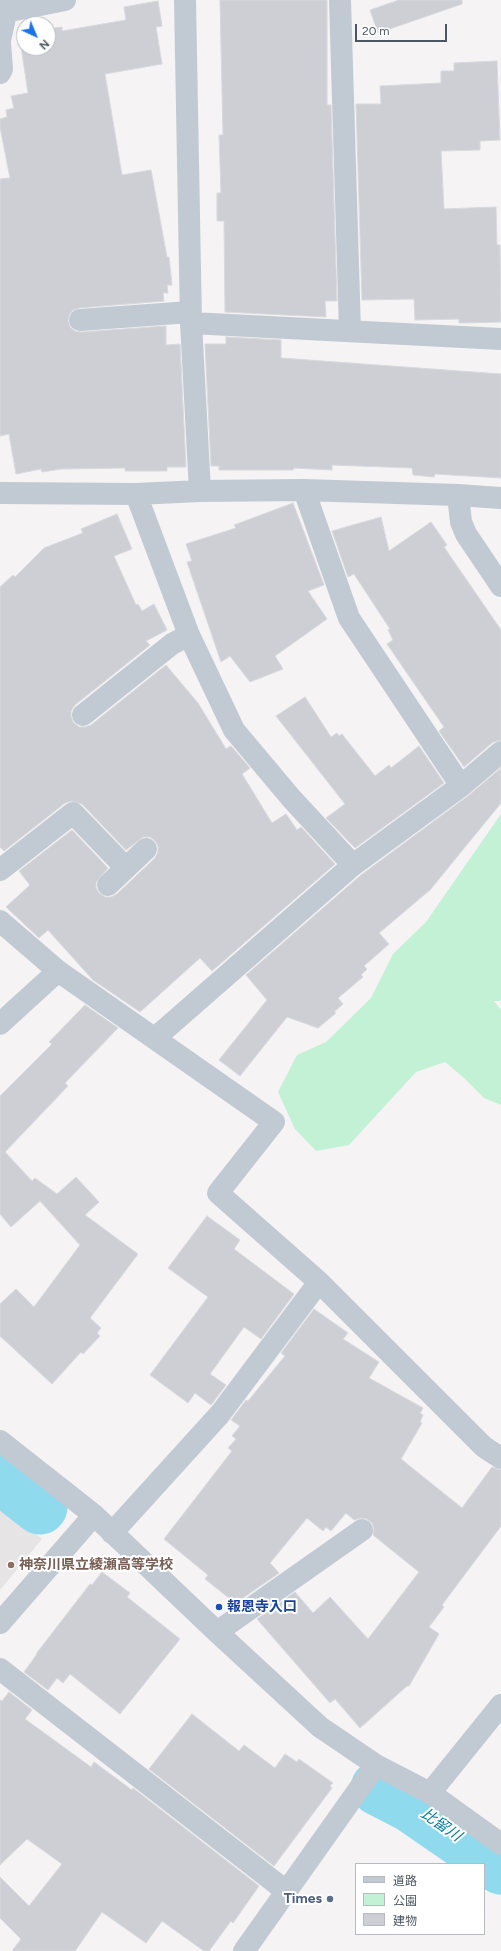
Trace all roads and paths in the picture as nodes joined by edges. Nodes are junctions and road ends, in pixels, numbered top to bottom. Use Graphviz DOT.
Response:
graph roads {
  1 [pos="65,0"];
  2 [pos="186,0"];
  3 [pos="340,0"];
  4 [pos="7,6"];
  5 [pos="0,40"];
  6 [pos="0,43"];
  7 [pos="0,73"];
  8 [pos="190,318"];
  9 [pos="80,320"];
  10 [pos="350,331"];
  11 [pos="501,339"];
  12 [pos="304,490"];
  13 [pos="200,491"];
  14 [pos="0,493"];
  15 [pos="136,494"];
  16 [pos="458,495"];
  17 [pos="501,498"];
  18 [pos="501,586"];
  19 [pos="189,635"];
  20 [pos="83,715"];
  21 [pos="501,752"];
  22 [pos="461,786"];
  23 [pos="146,849"];
  24 [pos="353,865"];
  25 [pos="126,868"];
  26 [pos="0,870"];
  27 [pos="108,885"];
  28 [pos="0,921"];
  29 [pos="58,971"];
  30 [pos="0,1024"];
  31 [pos="155,1038"];
  32 [pos="318,1282"];
  33 [pos="0,1441"];
  34 [pos="501,1458"];
  35 [pos="94,1515"];
  36 [pos="362,1530"];
  37 [pos="112,1533"];
  38 [pos="0,1623"];
  39 [pos="217,1632"];
  40 [pos="0,1669"];
  41 [pos="501,1705"];
  42 [pos="376,1765"];
  43 [pos="430,1793"];
  44 [pos="501,1844"];
  45 [pos="286,1891"];
  46 [pos="244,1951"];
  1 -- 4 [label="street"];
  2 -- 8 [label="street"];
  3 -- 10 [label="street"];
  4 -- 5 [label="street"];
  6 -- 7 [label="street"];
  8 -- 9 [label="street"];
  8 -- 10 [label="street"];
  8 -- 13 [label="street"];
  10 -- 11 [label="street"];
  12 -- 13 [label="street"];
  12 -- 16 [label="street"];
  12 -- 22 [label="street"];
  13 -- 15 [label="street"];
  14 -- 15 [label="street"];
  15 -- 19 [label="street"];
  16 -- 17 [label="street"];
  16 -- 18 [label="street"];
  19 -- 20 [label="street"];
  19 -- 24 [label="street"];
  21 -- 22 [label="street"];
  22 -- 24 [label="street"];
  23 -- 25 [label="street"];
  24 -- 31 [label="street"];
  25 -- 26 [label="street"];
  25 -- 27 [label="street"];
  28 -- 29 [label="street"];
  29 -- 30 [label="street"];
  29 -- 31 [label="street"];
  31 -- 32 [label="street"];
  32 -- 34 [label="street"];
  32 -- 37 [label="street"];
  33 -- 35 [label="street"];
  35 -- 37 [label="street"];
  35 -- 38 [label="street"];
  36 -- 39 [label="street"];
  37 -- 39 [label="street"];
  39 -- 42 [label="street"];
  40 -- 45 [label="street"];
  41 -- 43 [label="street"];
  42 -- 43 [label="street"];
  42 -- 45 [label="street"];
  43 -- 44 [label="street"];
  45 -- 46 [label="street"];
}
